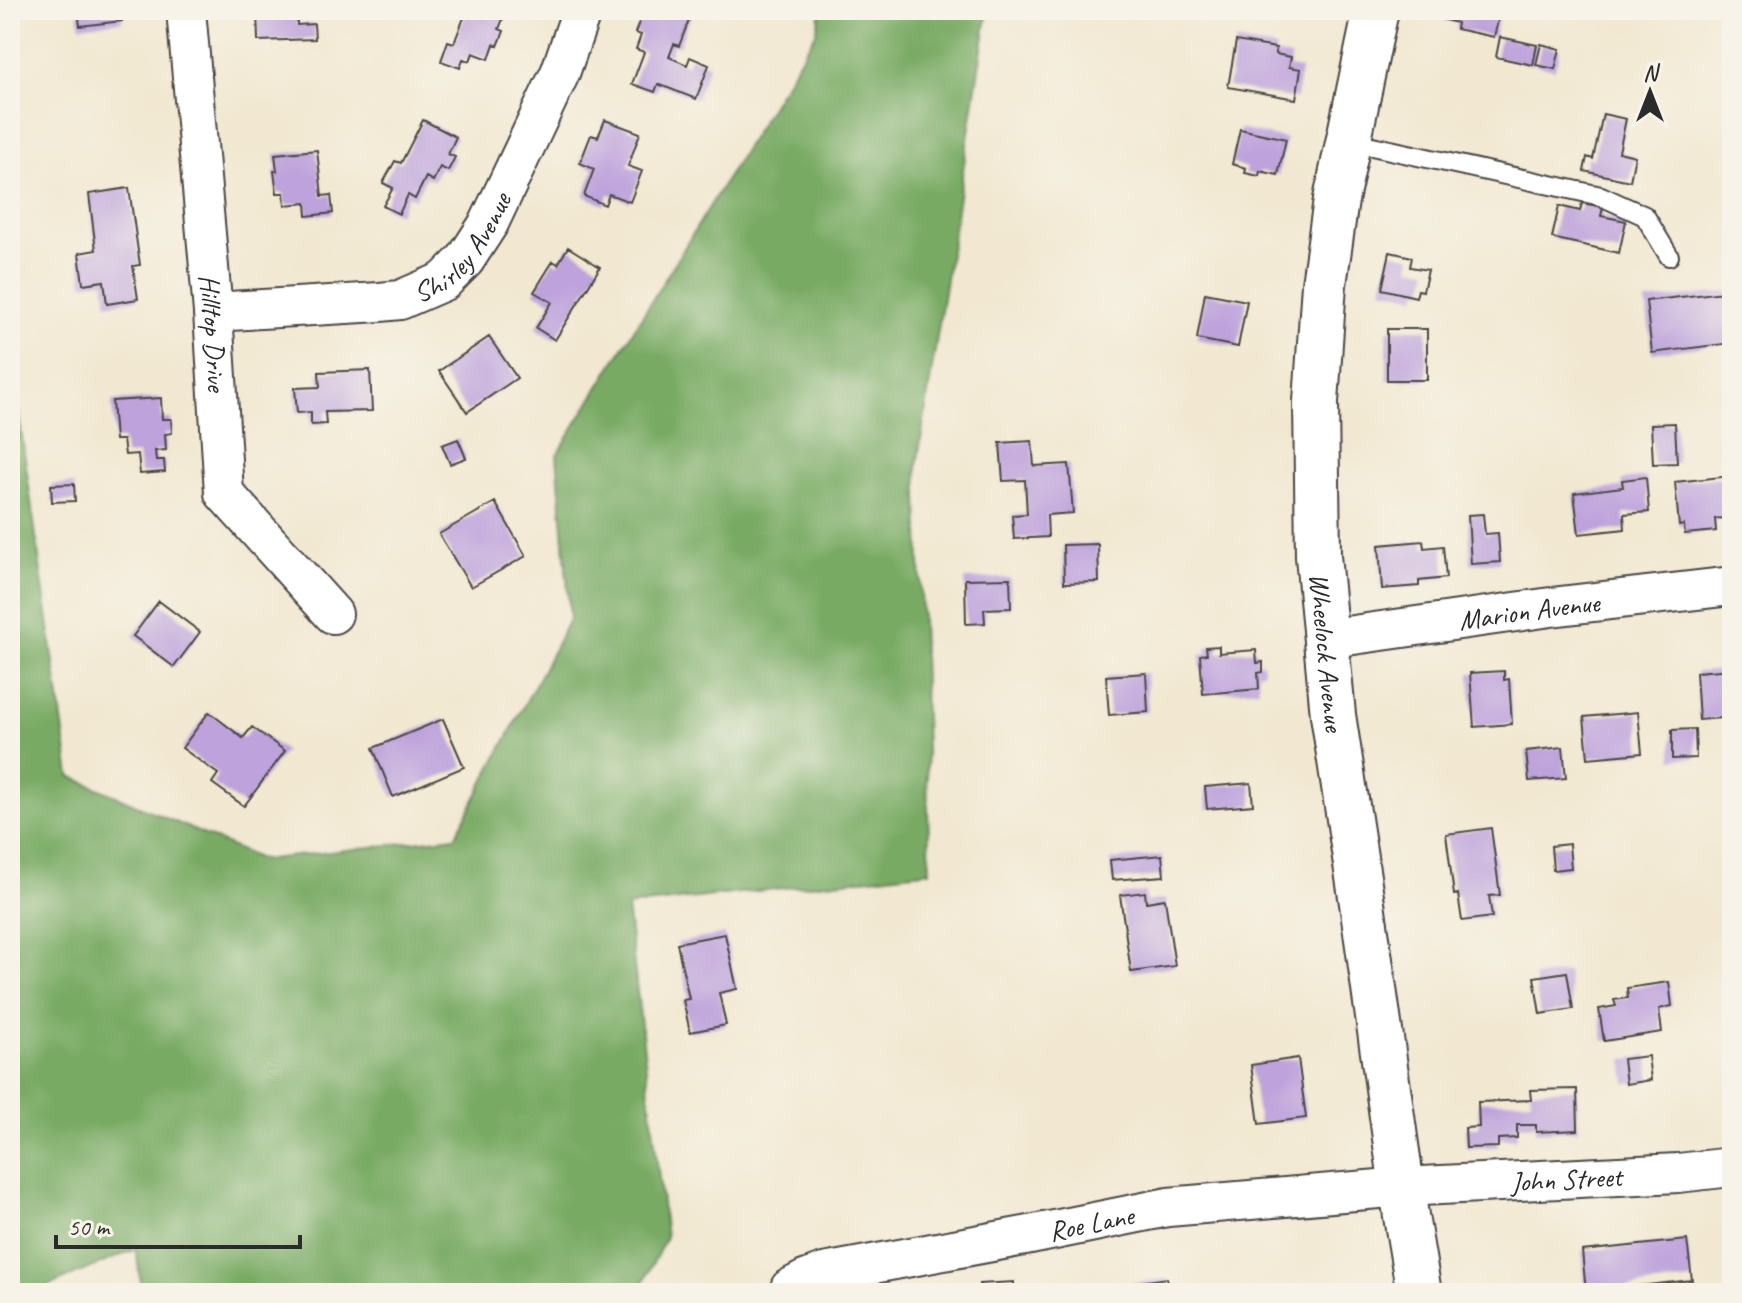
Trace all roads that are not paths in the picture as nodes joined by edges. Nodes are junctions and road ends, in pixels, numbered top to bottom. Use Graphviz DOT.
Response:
graph roads {
  1 [pos="186,10"];
  2 [pos="582,10"];
  3 [pos="1376,10"];
  4 [pos="1349,141"];
  5 [pos="1669,256"];
  6 [pos="213,312"];
  7 [pos="1732,586"];
  8 [pos="333,614"];
  9 [pos="1325,639"];
  10 [pos="1732,1167"];
  11 [pos="1402,1187"];
  12 [pos="789,1293"];
  13 [pos="1419,1293"];
  1 -- 6 [label="street, Hilltop Drive"];
  2 -- 6 [label="street, Shirley Avenue"];
  3 -- 4 [label="street, Wheelock Avenue"];
  4 -- 5 [label="lane"];
  4 -- 9 [label="street, Wheelock Avenue"];
  6 -- 8 [label="street, Hilltop Drive"];
  7 -- 9 [label="street, Marion Avenue"];
  9 -- 11 [label="street, Wheelock Avenue"];
  10 -- 11 [label="street, John Street"];
  11 -- 12 [label="street, Roe Lane"];
  11 -- 13 [label="street, Wheelock Avenue"];
}
